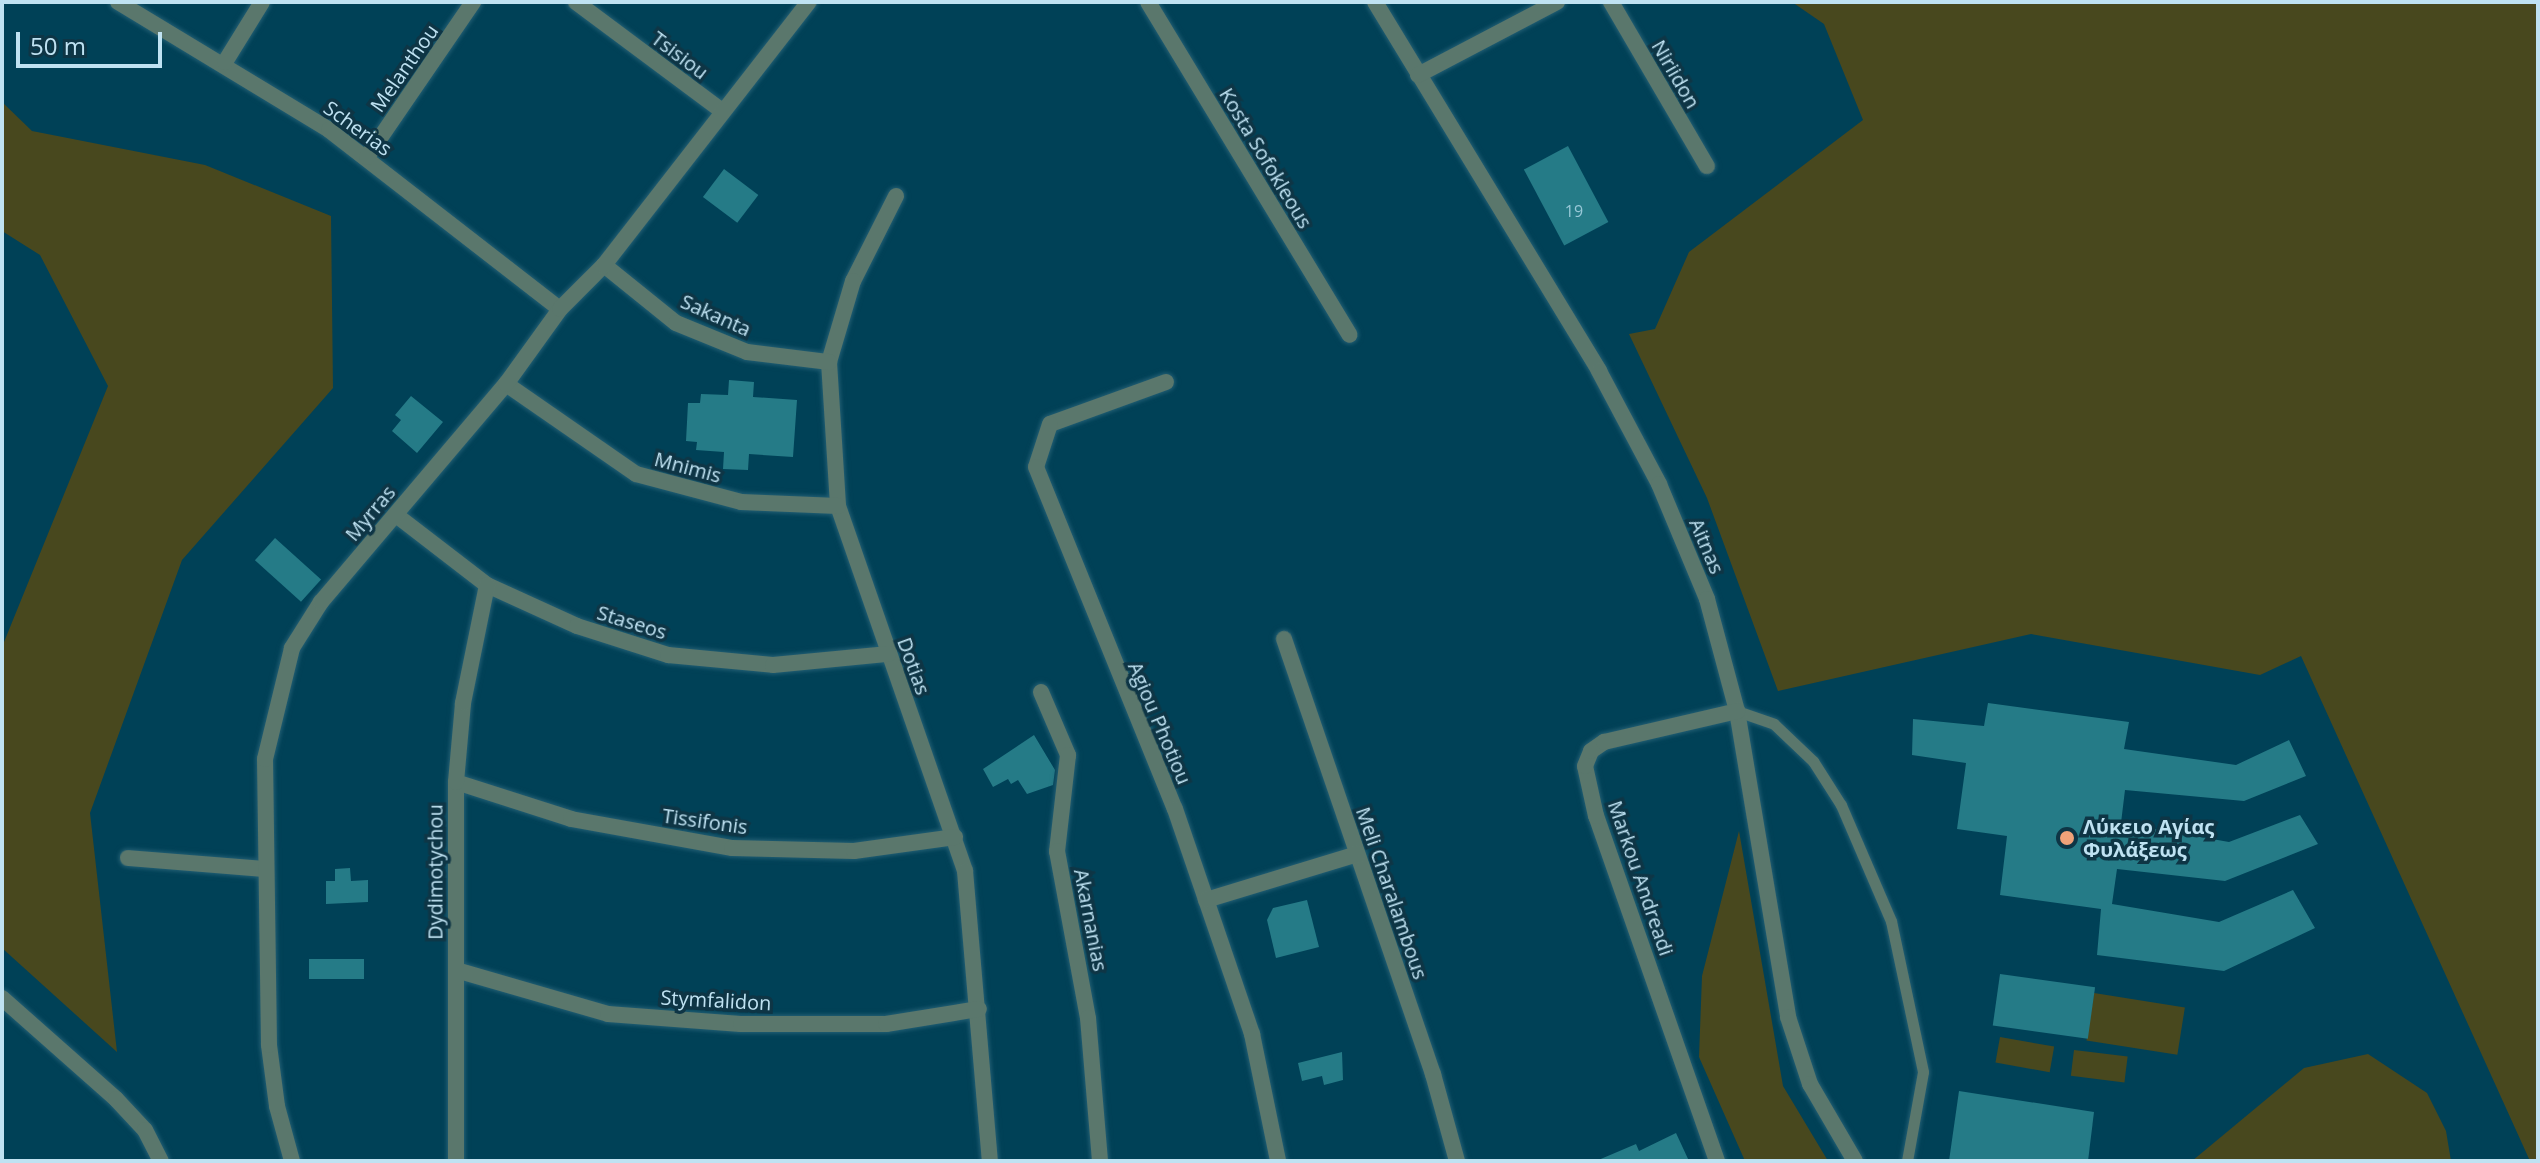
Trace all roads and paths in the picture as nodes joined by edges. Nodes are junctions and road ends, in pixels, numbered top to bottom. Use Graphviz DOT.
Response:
graph roads {
  1 [pos="118,2"];
  2 [pos="262,2"];
  3 [pos="473,2"];
  4 [pos="576,2"];
  5 [pos="809,2"];
  6 [pos="1148,2"];
  7 [pos="1375,2"];
  8 [pos="1557,2"];
  9 [pos="1611,2"];
  10 [pos="225,62"];
  11 [pos="1418,75"];
  12 [pos="722,111"];
  13 [pos="367,157"];
  14 [pos="1707,166"];
  15 [pos="896,196"];
  16 [pos="604,265"];
  17 [pos="560,309"];
  18 [pos="1350,335"];
  19 [pos="829,362"];
  20 [pos="1166,382"];
  21 [pos="506,384"];
  22 [pos="838,506"];
  23 [pos="396,515"];
  24 [pos="487,585"];
  25 [pos="1284,639"];
  26 [pos="888,654"];
  27 [pos="1041,692"];
  28 [pos="1737,711"];
  29 [pos="456,782"];
  30 [pos="955,837"];
  31 [pos="1357,854"];
  32 [pos="128,858"];
  33 [pos="266,869"];
  34 [pos="1206,900"];
  35 [pos="456,970"];
  36 [pos="2,998"];
  37 [pos="979,1009"];
  38 [pos="161,1161"];
  39 [pos="292,1161"];
  40 [pos="456,1161"];
  41 [pos="990,1161"];
  42 [pos="1100,1161"];
  43 [pos="1278,1161"];
  44 [pos="1457,1161"];
  45 [pos="1717,1161"];
  46 [pos="1855,1161"];
  47 [pos="1907,1161"];
  1 -- 10 [label="street, Scherias"];
  2 -- 10 [label="street"];
  3 -- 13 [label="street, Melanthou"];
  4 -- 12 [label="street, Tsisiou"];
  5 -- 12 [label="street, Myrras"];
  6 -- 18 [label="street, Kosta Sofokleous"];
  7 -- 11 [label="street, Aitnas"];
  8 -- 11 [label="street"];
  9 -- 14 [label="street, Niriidon"];
  10 -- 13 [label="street, Scherias"];
  11 -- 28 [label="street, Aitnas"];
  12 -- 16 [label="street, Myrras"];
  13 -- 17 [label="street, Scherias"];
  15 -- 19 [label="street, Dotias"];
  16 -- 17 [label="street, Myrras"];
  16 -- 19 [label="street, Sakanta"];
  17 -- 21 [label="street, Myrras"];
  19 -- 22 [label="street, Dotias"];
  20 -- 34 [label="street, Agiou Photiou"];
  21 -- 22 [label="street, Mnimis"];
  21 -- 23 [label="street, Myrras"];
  22 -- 26 [label="street, Dotias"];
  23 -- 24 [label="street, Staseos"];
  23 -- 33 [label="street, Myrras"];
  24 -- 26 [label="street, Staseos"];
  24 -- 29 [label="street, Dydimotychou"];
  25 -- 31 [label="street, Meli Charalambous"];
  26 -- 30 [label="street, Dotias"];
  27 -- 42 [label="street, Akarnanias"];
  28 -- 45 [label="street, Markou Andreadi"];
  28 -- 46 [label="street, Aitnas"];
  28 -- 47 [label="lane"];
  29 -- 30 [label="street, Tissifonis"];
  29 -- 35 [label="street, Dydimotychou"];
  30 -- 37 [label="street, Dotias"];
  31 -- 34 [label="street"];
  31 -- 44 [label="street, Meli Charalambous"];
  32 -- 33 [label="street"];
  33 -- 39 [label="street, Myrras"];
  34 -- 43 [label="street, Agiou Photiou"];
  35 -- 37 [label="street, Stymfalidon"];
  35 -- 40 [label="street, Dydimotychou"];
  36 -- 38 [label="street"];
  37 -- 41 [label="street, Dotias"];
}
